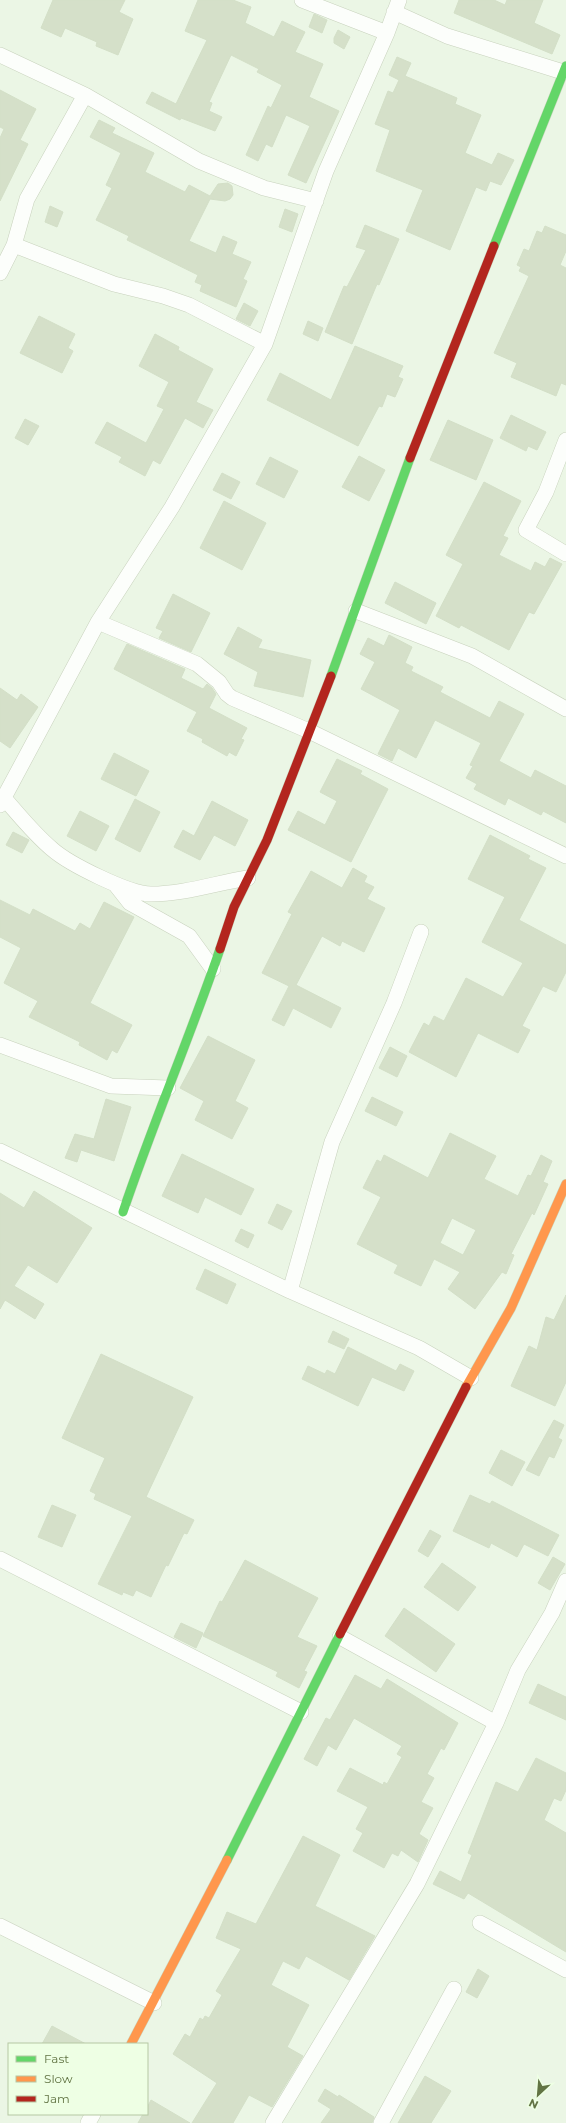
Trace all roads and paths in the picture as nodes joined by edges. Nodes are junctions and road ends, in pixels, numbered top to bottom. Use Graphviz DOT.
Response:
graph roads {
  1 [pos="302,0"];
  2 [pos="396,6"];
  3 [pos="387,33"];
  4 [pos="0,55"];
  5 [pos="565,69"];
  6 [pos="84,95"];
  7 [pos="316,201"];
  8 [pos="14,245"];
  9 [pos="0,273"];
  10 [pos="265,344"];
  11 [pos="566,440"];
  12 [pos="566,554"];
  13 [pos="356,611"];
  14 [pos="98,622"];
  15 [pos="566,708"];
  16 [pos="309,731"];
  17 [pos="2,801"];
  18 [pos="566,856"];
  19 [pos="248,878"];
  20 [pos="114,883"];
  21 [pos="421,932"];
  22 [pos="213,970"];
  23 [pos="0,1045"];
  24 [pos="168,1088"];
  25 [pos="0,1151"];
  26 [pos="566,1184"];
  27 [pos="123,1212"];
  28 [pos="290,1291"];
  29 [pos="471,1378"];
  30 [pos="0,1559"];
  31 [pos="566,1581"];
  32 [pos="340,1637"];
  33 [pos="301,1712"];
  34 [pos="496,1723"];
  35 [pos="480,1923"];
  36 [pos="0,1926"];
  37 [pos="566,1970"];
  38 [pos="454,1989"];
  39 [pos="154,2003"];
  40 [pos="133,2043"];
  41 [pos="273,2123"];
  42 [pos="381,2123"];
  1 -- 3 [label="street"];
  2 -- 3 [label="street"];
  2 -- 5 [label="street"];
  3 -- 7 [label="street"];
  4 -- 6 [label="street"];
  5 -- 13 [label="street"];
  6 -- 7 [label="street"];
  6 -- 8 [label="street"];
  7 -- 10 [label="street"];
  8 -- 9 [label="street"];
  8 -- 10 [label="street"];
  10 -- 14 [label="street"];
  11 -- 12 [label="street"];
  13 -- 15 [label="street"];
  13 -- 16 [label="street"];
  14 -- 16 [label="street"];
  14 -- 17 [label="street"];
  16 -- 18 [label="street"];
  16 -- 19 [label="street"];
  17 -- 20 [label="street"];
  19 -- 20 [label="street"];
  19 -- 22 [label="street"];
  20 -- 22 [label="street"];
  21 -- 28 [label="street"];
  22 -- 24 [label="street"];
  23 -- 24 [label="street"];
  24 -- 27 [label="street"];
  25 -- 27 [label="street"];
  26 -- 29 [label="street"];
  27 -- 28 [label="street"];
  28 -- 29 [label="street"];
  29 -- 32 [label="street"];
  30 -- 33 [label="street"];
  31 -- 34 [label="street"];
  32 -- 33 [label="street"];
  32 -- 34 [label="street"];
  33 -- 39 [label="street"];
  34 -- 41 [label="street"];
  35 -- 37 [label="street"];
  36 -- 39 [label="street"];
  38 -- 42 [label="street"];
  39 -- 40 [label="street"];
}
